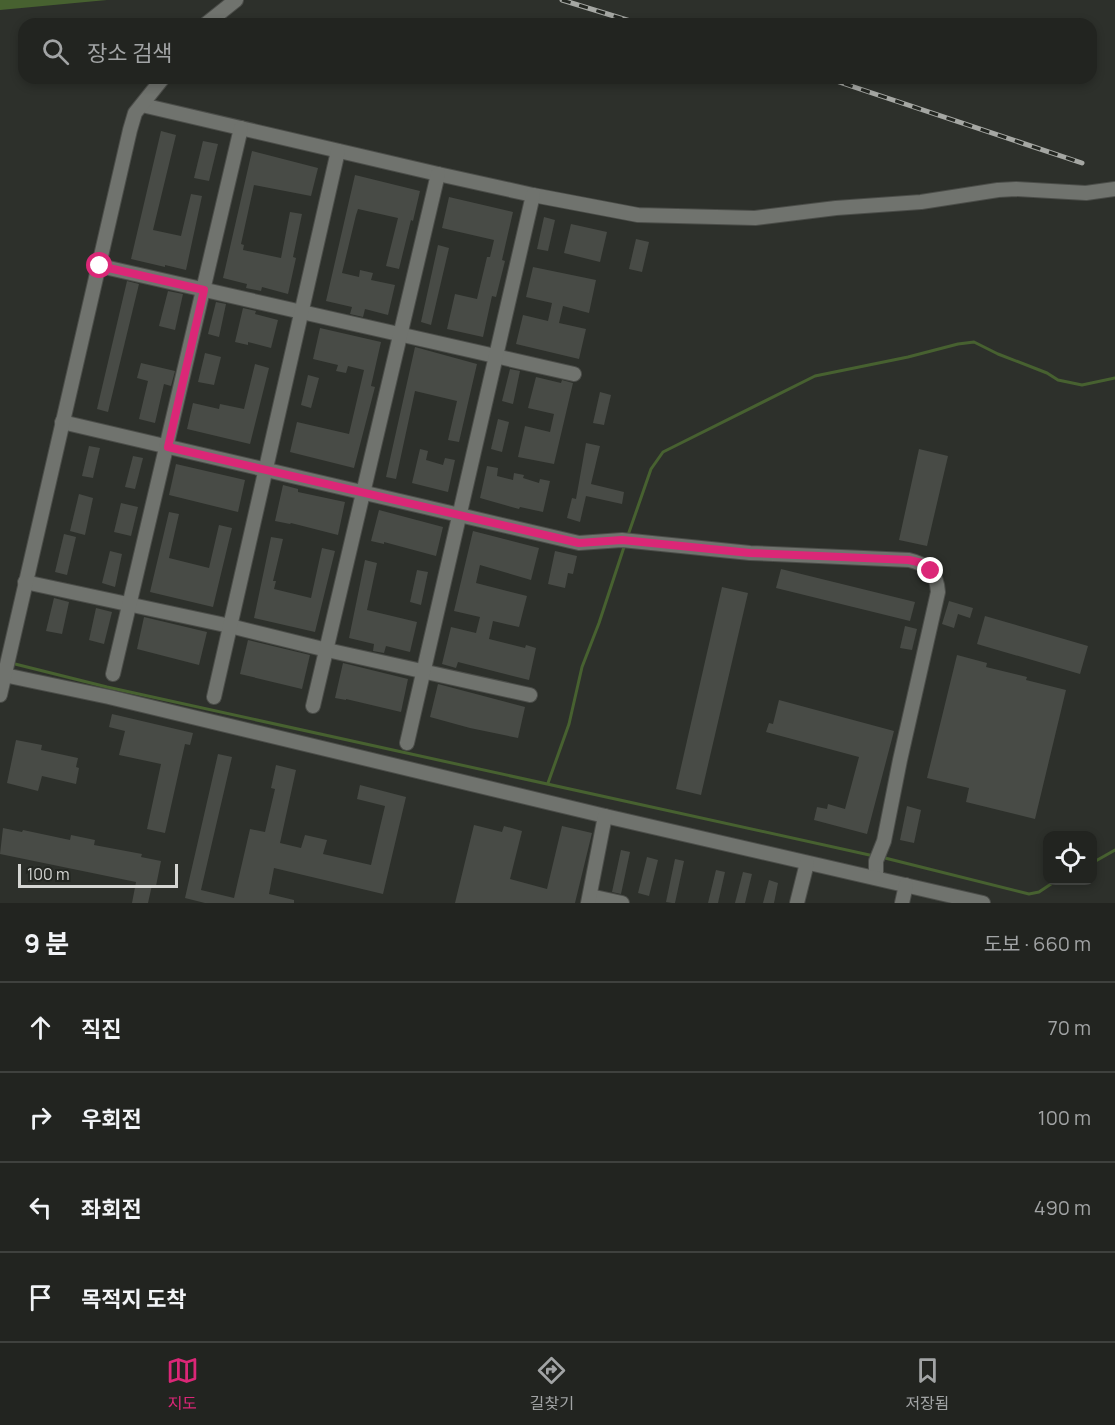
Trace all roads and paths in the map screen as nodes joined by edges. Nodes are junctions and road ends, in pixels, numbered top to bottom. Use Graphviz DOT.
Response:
graph roads {
  1 [pos="236,0"];
  2 [pos="214,18"];
  3 [pos="158,84"];
  4 [pos="142,105"];
  5 [pos="241,128"];
  6 [pos="338,151"];
  7 [pos="438,174"];
  8 [pos="1115,189"];
  9 [pos="533,195"];
  10 [pos="100,266"];
  11 [pos="204,290"];
  12 [pos="302,312"];
  13 [pos="400,334"];
  14 [pos="496,356"];
  15 [pos="574,374"];
  16 [pos="62,422"];
  17 [pos="168,447"];
  18 [pos="266,470"];
  19 [pos="363,492"];
  20 [pos="460,515"];
  21 [pos="25,582"];
  22 [pos="130,604"];
  23 [pos="230,626"];
  24 [pos="327,650"];
  25 [pos="6,668"];
  26 [pos="423,672"];
  27 [pos="113,674"];
  28 [pos="0,695"];
  29 [pos="530,695"];
  30 [pos="214,697"];
  31 [pos="313,706"];
  32 [pos="407,743"];
  33 [pos="605,816"];
  34 [pos="807,863"];
  35 [pos="876,878"];
  36 [pos="906,885"];
  37 [pos="589,899"];
  38 [pos="622,903"];
  39 [pos="797,903"];
  40 [pos="902,903"];
  41 [pos="983,903"];
  1 -- 2 [label="street"];
  3 -- 4 [label="street"];
  4 -- 5 [label="street"];
  4 -- 10 [label="street"];
  5 -- 6 [label="street"];
  5 -- 11 [label="street"];
  6 -- 7 [label="street"];
  6 -- 12 [label="street"];
  7 -- 9 [label="street"];
  7 -- 13 [label="street"];
  8 -- 9 [label="street"];
  9 -- 14 [label="street"];
  10 -- 11 [label="street"];
  10 -- 16 [label="street"];
  11 -- 12 [label="street"];
  11 -- 17 [label="street"];
  12 -- 13 [label="street"];
  12 -- 18 [label="street"];
  13 -- 14 [label="street"];
  13 -- 19 [label="street"];
  14 -- 15 [label="street"];
  14 -- 20 [label="street"];
  16 -- 17 [label="street"];
  16 -- 21 [label="street"];
  17 -- 18 [label="street"];
  17 -- 22 [label="street"];
  18 -- 19 [label="street"];
  18 -- 23 [label="street"];
  19 -- 20 [label="street"];
  19 -- 24 [label="street"];
  20 -- 26 [label="street"];
  20 -- 35 [label="street"];
  21 -- 22 [label="street"];
  21 -- 25 [label="street"];
  22 -- 23 [label="street"];
  22 -- 27 [label="street"];
  23 -- 24 [label="street"];
  23 -- 30 [label="street"];
  24 -- 26 [label="street"];
  24 -- 31 [label="street"];
  25 -- 28 [label="street"];
  25 -- 33 [label="street"];
  26 -- 29 [label="street"];
  26 -- 32 [label="street"];
  33 -- 34 [label="street"];
  33 -- 37 [label="street"];
  34 -- 35 [label="street"];
  34 -- 39 [label="street"];
  35 -- 36 [label="street"];
  36 -- 40 [label="street"];
  36 -- 41 [label="street"];
  37 -- 38 [label="street"];
}
